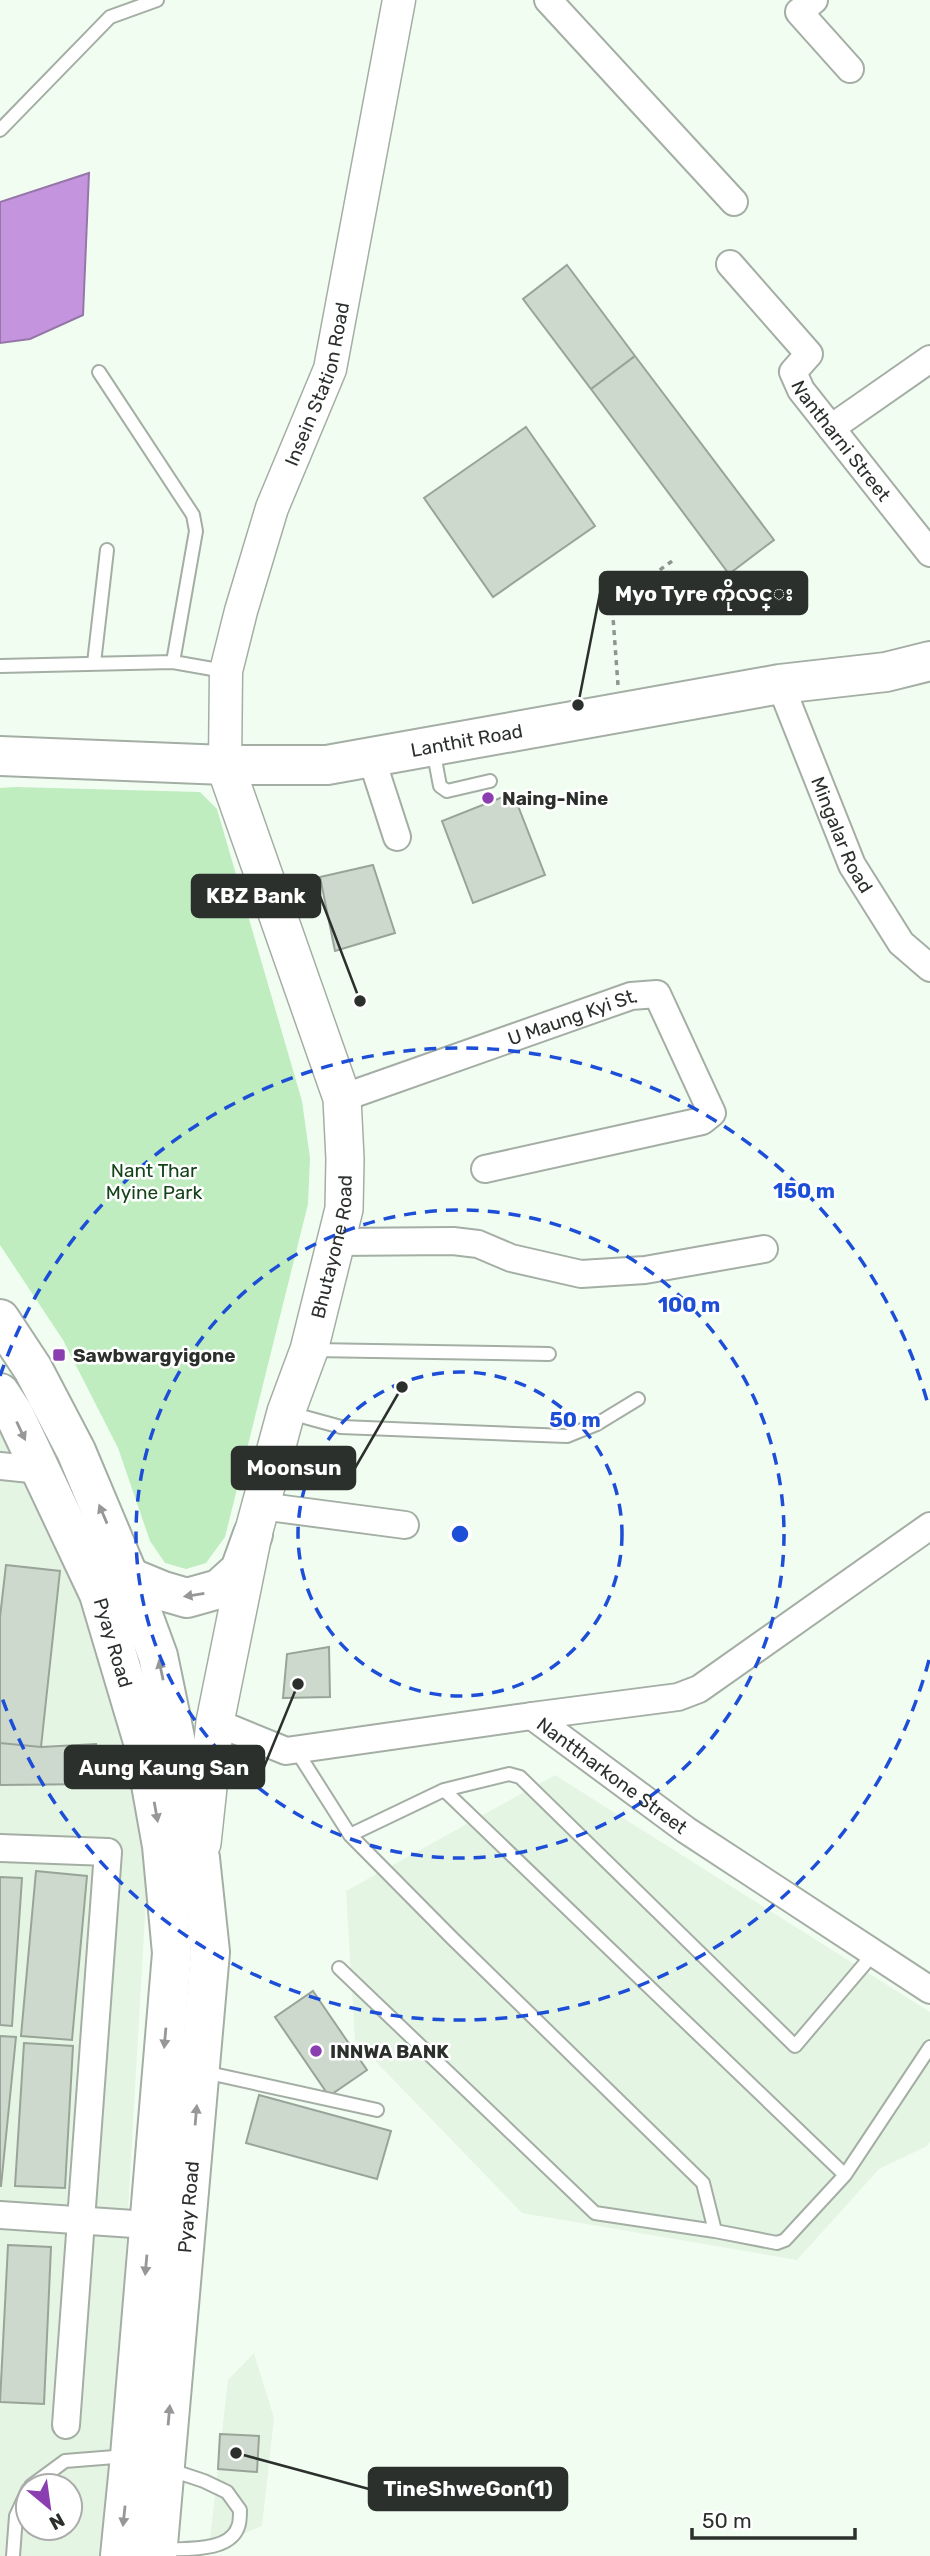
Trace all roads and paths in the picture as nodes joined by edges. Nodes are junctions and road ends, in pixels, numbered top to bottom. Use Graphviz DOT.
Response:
graph roads {
  1 [pos="157,0"];
  2 [pos="399,0"];
  3 [pos="548,0"];
  4 [pos="814,0"];
  5 [pos="850,69"];
  6 [pos="0,130"];
  7 [pos="734,202"];
  8 [pos="730,264"];
  9 [pos="930,359"];
  10 [pos="99,372"];
  11 [pos="831,428"];
  12 [pos="107,550"];
  13 [pos="930,552"];
  14 [pos="675,559"];
  15 [pos="930,661"];
  16 [pos="173,662"];
  17 [pos="94,663"];
  18 [pos="0,666"];
  19 [pos="226,671"];
  20 [pos="780,684"];
  21 [pos="619,712"];
  22 [pos="433,746"];
  23 [pos="0,756"];
  24 [pos="371,757"];
  25 [pos="225,765"];
  26 [pos="490,781"];
  27 [pos="397,837"];
  28 [pos="930,968"];
  29 [pos="342,1098"];
  30 [pos="485,1169"];
  31 [pos="336,1242"];
  32 [pos="764,1249"];
  33 [pos="0,1319"];
  34 [pos="309,1350"];
  35 [pos="549,1354"];
  36 [pos="0,1393"];
  37 [pos="638,1399"];
  38 [pos="286,1412"];
  39 [pos="0,1466"];
  40 [pos="40,1470"];
  41 [pos="257,1520"];
  42 [pos="405,1525"];
  43 [pos="930,1526"];
  44 [pos="114,1585"];
  45 [pos="533,1716"];
  46 [pos="214,1727"];
  47 [pos="160,1741"];
  48 [pos="295,1750"];
  49 [pos="444,1790"];
  50 [pos="350,1835"];
  51 [pos="0,1848"];
  52 [pos="200,1858"];
  53 [pos="172,1953"];
  54 [pos="874,1953"];
  55 [pos="339,1968"];
  56 [pos="930,1990"];
  57 [pos="930,2047"];
  58 [pos="200,2071"];
  59 [pos="377,2110"];
  60 [pos="845,2175"];
  61 [pos="0,2214"];
  62 [pos="82,2220"];
  63 [pos="168,2226"];
  64 [pos="715,2231"];
  65 [pos="66,2425"];
  66 [pos="147,2462"];
  67 [pos="51,2472"];
  68 [pos="157,2553"];
  69 [pos="120,2556"];
  1 -- 6 [label="lane"];
  2 -- 19 [label="street, Insein Station Road"];
  3 -- 7 [label="street"];
  4 -- 5 [label="street"];
  8 -- 11 [label="street, Nantharni Street"];
  9 -- 11 [label="street"];
  10 -- 16 [label="lane"];
  11 -- 13 [label="street, Nantharni Street"];
  12 -- 17 [label="lane"];
  14 -- 21 [label="path"];
  15 -- 20 [label="main road, Lanthit Road"];
  16 -- 17 [label="lane"];
  16 -- 19 [label="lane"];
  17 -- 18 [label="lane"];
  19 -- 25 [label="street, Insein Station Road"];
  20 -- 21 [label="main road, Lanthit Road"];
  20 -- 28 [label="street, Mingalar Road"];
  21 -- 22 [label="main road, Lanthit Road"];
  22 -- 24 [label="main road, Lanthit Road"];
  22 -- 26 [label="lane"];
  23 -- 25 [label="main road, Lanthit Road"];
  24 -- 25 [label="main road, Lanthit Road"];
  24 -- 27 [label="street"];
  25 -- 29 [label="main road, Bhutayone Road"];
  29 -- 30 [label="street, U Maung Kyi St."];
  29 -- 31 [label="main road, Bhutayone Road"];
  31 -- 32 [label="street"];
  31 -- 34 [label="main road, Bhutayone Road"];
  44 -- 33 [label="main road, Pyay Road, one-way"];
  34 -- 35 [label="lane"];
  34 -- 38 [label="main road, Bhutayone Road"];
  36 -- 40 [label="main road, Pyay Road, one-way"];
  37 -- 38 [label="lane"];
  38 -- 41 [label="main road, Bhutayone Road"];
  39 -- 40 [label="street"];
  40 -- 44 [label="main road, Pyay Road"];
  41 -- 42 [label="street"];
  41 -- 44 [label="main road, one-way"];
  41 -- 46 [label="main road, Bhutayone Road"];
  43 -- 45 [label="street"];
  44 -- 47 [label="main road, Pyay Road"];
  45 -- 48 [label="street, Nanttharkone Street"];
  45 -- 54 [label="street, Nanttharkone Street"];
  46 -- 47 [label="main road"];
  46 -- 48 [label="street, Nanttharkone Street"];
  46 -- 52 [label="main road, Bhutayone Road"];
  47 -- 52 [label="main road, Pyay Road"];
  47 -- 53 [label="main road, Pyay Road, one-way"];
  48 -- 50 [label="lane"];
  49 -- 50 [label="lane"];
  49 -- 54 [label="lane"];
  49 -- 60 [label="lane"];
  50 -- 64 [label="lane"];
  51 -- 62 [label="street"];
  52 -- 53 [label="main road, Pyay Road"];
  52 -- 58 [label="main road, Pyay Road"];
  53 -- 63 [label="main road, Pyay Road, one-way"];
  54 -- 56 [label="street, Nanttharkone Street"];
  55 -- 64 [label="lane"];
  57 -- 60 [label="lane"];
  58 -- 59 [label="lane"];
  63 -- 58 [label="main road, Pyay Road, one-way"];
  60 -- 64 [label="lane"];
  61 -- 62 [label="street"];
  62 -- 63 [label="street"];
  62 -- 65 [label="street"];
  63 -- 66 [label="main road, Pyay Road"];
  66 -- 67 [label="lane"];
  66 -- 68 [label="main road, Pyay Road"];
  66 -- 68 [label="lane"];
  66 -- 69 [label="main road, Pyay Road, one-way"];
}
